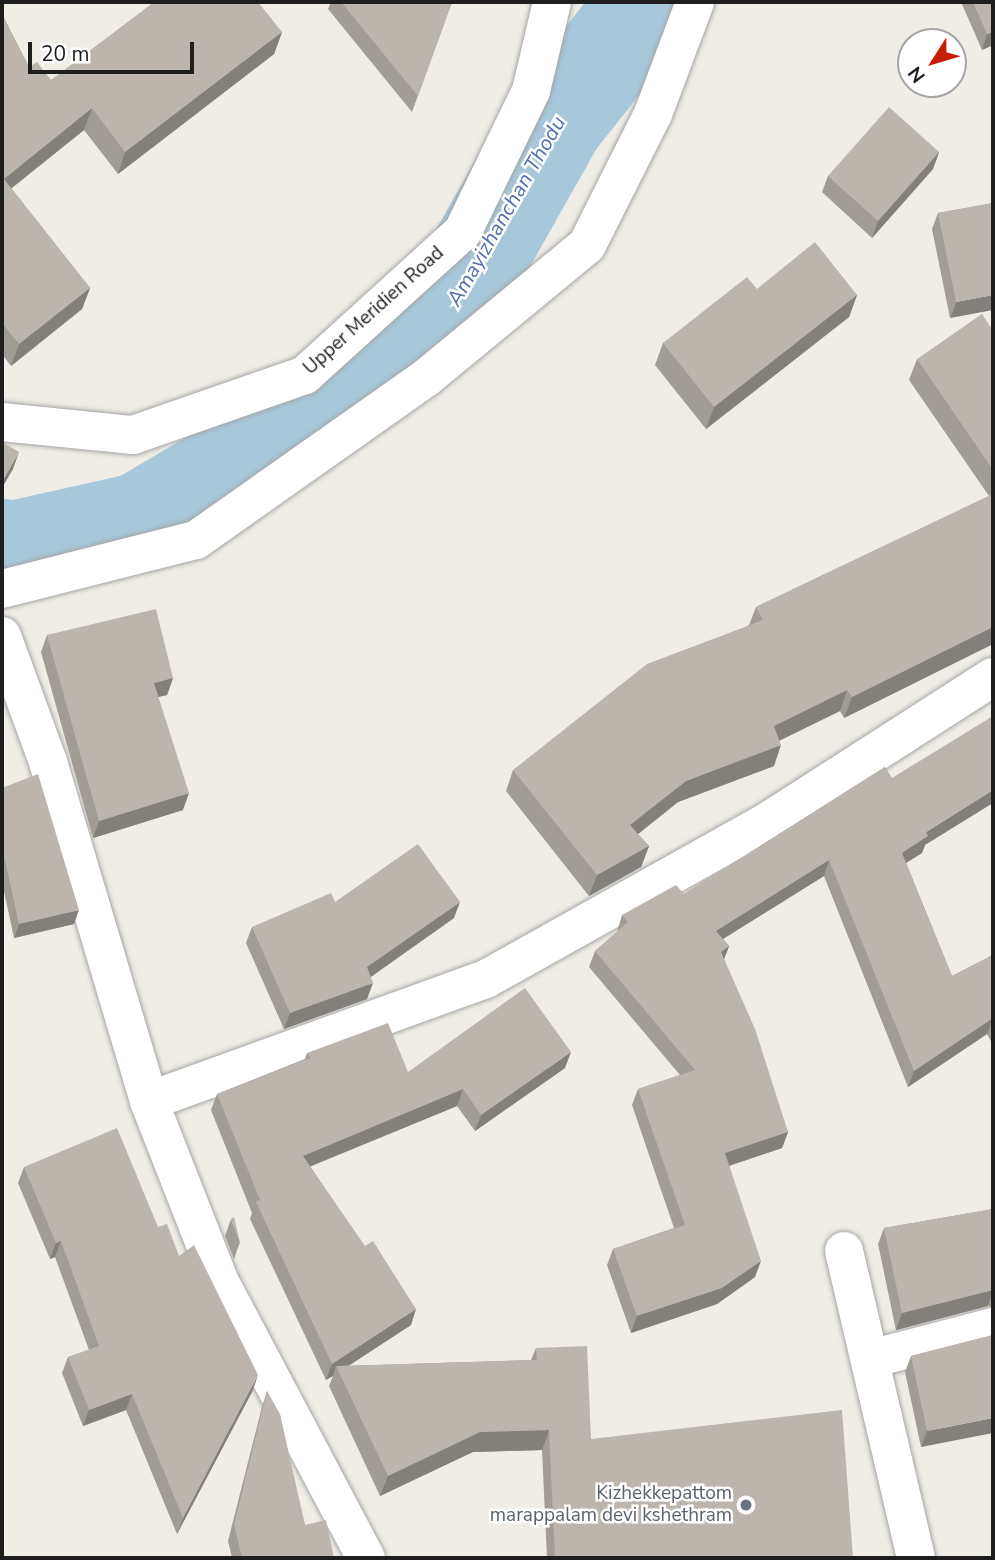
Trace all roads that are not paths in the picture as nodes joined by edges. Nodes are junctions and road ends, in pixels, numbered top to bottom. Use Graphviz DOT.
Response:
graph roads {
  1 [pos="551,2"];
  2 [pos="695,2"];
  3 [pos="2,422"];
  4 [pos="2,589"];
  5 [pos="2,636"];
  6 [pos="993,677"];
  7 [pos="149,1101"];
  8 [pos="844,1251"];
  9 [pos="993,1327"];
  10 [pos="870,1359"];
  11 [pos="366,1558"];
  12 [pos="916,1558"];
  1 -- 3 [label="street, Upper Meridien Road"];
  2 -- 4 [label="street"];
  5 -- 7 [label="street"];
  6 -- 7 [label="street"];
  7 -- 11 [label="street"];
  8 -- 10 [label="street"];
  9 -- 10 [label="street"];
  10 -- 12 [label="street"];
}
